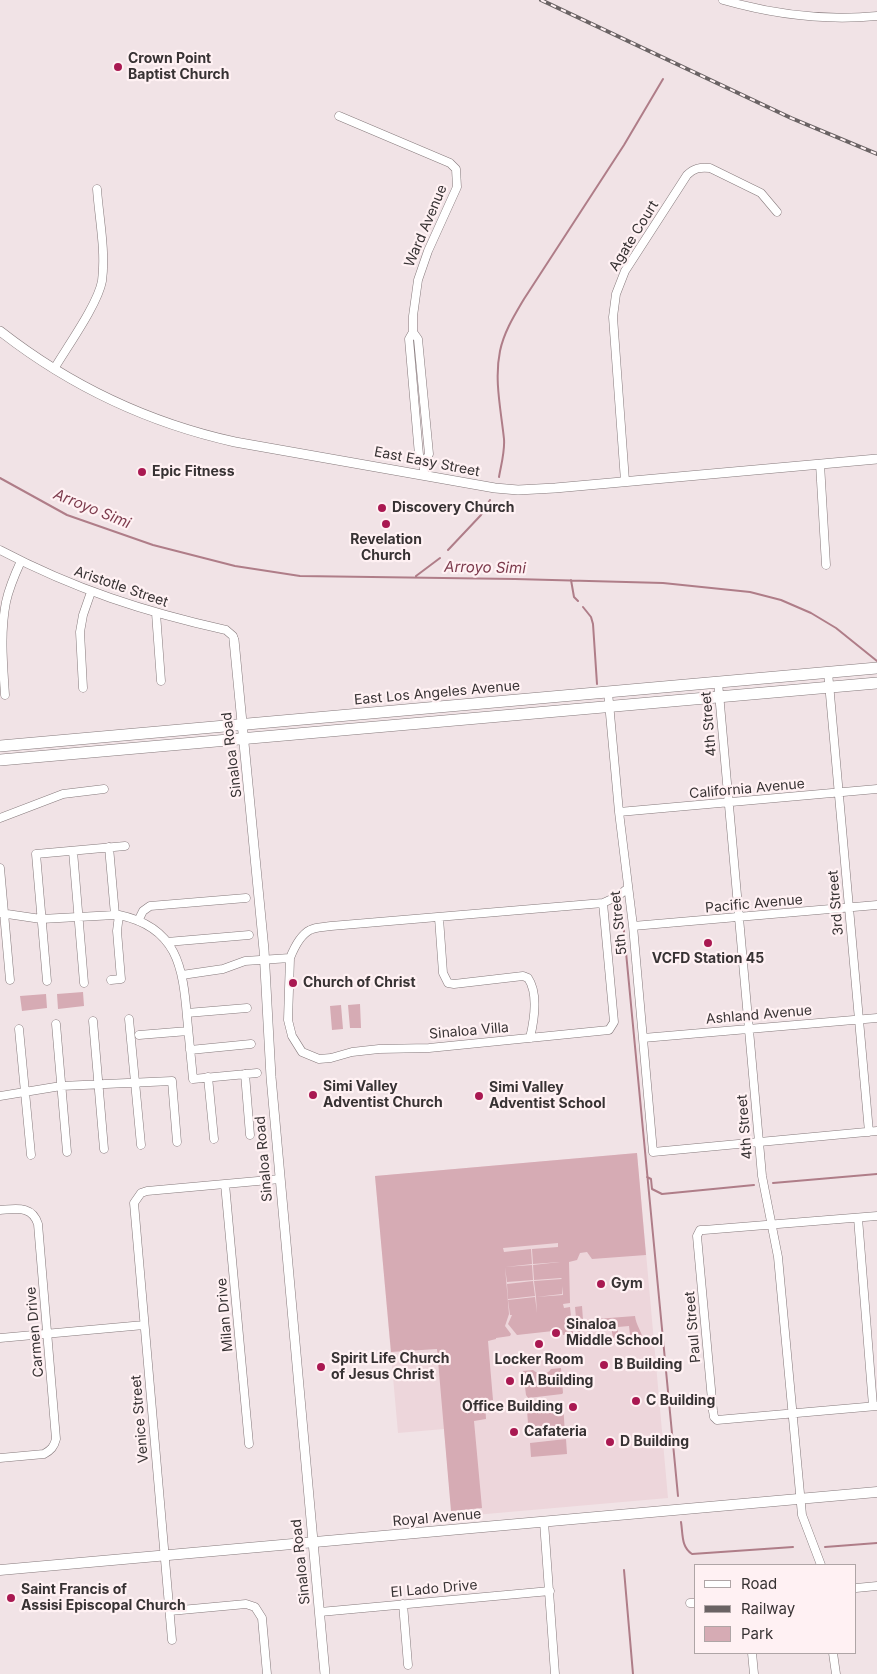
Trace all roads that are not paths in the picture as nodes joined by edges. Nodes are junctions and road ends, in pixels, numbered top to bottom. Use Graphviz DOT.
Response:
graph roads {
  1 [pos="723,0"];
  2 [pos="877,16"];
  3 [pos="339,116"];
  4 [pos="97,189"];
  5 [pos="778,212"];
  6 [pos="0,331"];
  7 [pos="413,332"];
  8 [pos="54,369"];
  9 [pos="423,382"];
  10 [pos="412,383"];
  11 [pos="877,459"];
  12 [pos="424,464"];
  13 [pos="820,464"];
  14 [pos="424,474"];
  15 [pos="625,481"];
  16 [pos="0,550"];
  17 [pos="21,561"];
  18 [pos="826,565"];
  19 [pos="91,592"];
  20 [pos="156,613"];
  21 [pos="234,640"];
  22 [pos="877,668"];
  23 [pos="828,672"];
  24 [pos="162,681"];
  25 [pos="718,682"];
  26 [pos="874,684"];
  27 [pos="829,687"];
  28 [pos="83,688"];
  29 [pos="608,692"];
  30 [pos="5,695"];
  31 [pos="719,696"];
  32 [pos="610,706"];
  33 [pos="242,724"];
  34 [pos="244,738"];
  35 [pos="0,746"];
  36 [pos="0,760"];
  37 [pos="104,789"];
  38 [pos="877,789"];
  39 [pos="839,793"];
  40 [pos="729,803"];
  41 [pos="619,812"];
  42 [pos="0,818"];
  43 [pos="125,846"];
  44 [pos="109,847"];
  45 [pos="73,851"];
  46 [pos="0,868"];
  47 [pos="628,888"];
  48 [pos="246,898"];
  49 [pos="603,903"];
  50 [pos="877,905"];
  51 [pos="849,908"];
  52 [pos="2,913"];
  53 [pos="117,915"];
  54 [pos="78,916"];
  55 [pos="439,918"];
  56 [pos="739,918"];
  57 [pos="42,919"];
  58 [pos="138,920"];
  59 [pos="633,926"];
  60 [pos="249,935"];
  61 [pos="167,942"];
  62 [pos="290,958"];
  63 [pos="267,959"];
  64 [pos="182,974"];
  65 [pos="10,980"];
  66 [pos="111,980"];
  67 [pos="47,981"];
  68 [pos="84,983"];
  69 [pos="247,1008"];
  70 [pos="187,1013"];
  71 [pos="877,1018"];
  72 [pos="129,1019"];
  73 [pos="859,1020"];
  74 [pos="93,1021"];
  75 [pos="56,1024"];
  76 [pos="20,1028"];
  77 [pos="749,1028"];
  78 [pos="188,1031"];
  79 [pos="140,1036"];
  80 [pos="530,1038"];
  81 [pos="643,1038"];
  82 [pos="251,1044"];
  83 [pos="190,1050"];
  84 [pos="257,1073"];
  85 [pos="245,1074"];
  86 [pos="208,1077"];
  87 [pos="135,1082"];
  88 [pos="98,1083"];
  89 [pos="62,1086"];
  90 [pos="25,1092"];
  91 [pos="0,1096"];
  92 [pos="873,1131"];
  93 [pos="250,1136"];
  94 [pos="214,1139"];
  95 [pos="177,1142"];
  96 [pos="759,1142"];
  97 [pos="140,1145"];
  98 [pos="104,1149"];
  99 [pos="67,1152"];
  100 [pos="31,1155"];
  101 [pos="280,1179"];
  102 [pos="225,1184"];
  103 [pos="0,1210"];
  104 [pos="877,1216"];
  105 [pos="858,1218"];
  106 [pos="771,1224"];
  107 [pos="144,1325"];
  108 [pos="48,1334"];
  109 [pos="0,1338"];
  110 [pos="875,1406"];
  111 [pos="792,1414"];
  112 [pos="249,1444"];
  113 [pos="0,1458"];
  114 [pos="877,1492"];
  115 [pos="800,1499"];
  116 [pos="544,1522"];
  117 [pos="313,1542"];
  118 [pos="165,1556"];
  119 [pos="821,1564"];
  120 [pos="0,1570"];
  121 [pos="877,1586"];
  122 [pos="857,1588"];
  123 [pos="550,1591"];
  124 [pos="403,1604"];
  125 [pos="170,1611"];
  126 [pos="320,1612"];
  127 [pos="172,1640"];
  128 [pos="752,1654"];
  129 [pos="833,1654"];
  130 [pos="408,1665"];
  131 [pos="267,1674"];
  132 [pos="325,1674"];
  133 [pos="555,1674"];
  134 [pos="754,1674"];
  135 [pos="836,1674"];
  1 -- 2 [label="street"];
  3 -- 7 [label="street, Ward Avenue"];
  4 -- 8 [label="street"];
  5 -- 15 [label="street, Agate Court"];
  6 -- 8 [label="street, East Easy Street"];
  7 -- 9 [label="street, Ward Avenue"];
  7 -- 10 [label="street, Ward Avenue"];
  8 -- 14 [label="street, East Easy Street"];
  9 -- 10 [label="street"];
  9 -- 12 [label="street, Ward Avenue"];
  10 -- 12 [label="street, Ward Avenue"];
  11 -- 13 [label="street, East Easy Street"];
  12 -- 14 [label="street, Ward Avenue"];
  13 -- 15 [label="street, East Easy Street"];
  13 -- 18 [label="street"];
  14 -- 15 [label="street, East Easy Street"];
  16 -- 17 [label="street, Aristotle Street"];
  17 -- 19 [label="street, Aristotle Street"];
  17 -- 30 [label="street"];
  19 -- 20 [label="street, Aristotle Street"];
  19 -- 28 [label="street"];
  20 -- 21 [label="street, Aristotle Street"];
  20 -- 24 [label="street"];
  21 -- 33 [label="street, Sinaloa Road"];
  22 -- 23 [label="main road, East Los Angeles Avenue"];
  23 -- 25 [label="main road, East Los Angeles Avenue"];
  23 -- 27 [label="street, 3rd Street"];
  25 -- 29 [label="main road, East Los Angeles Avenue"];
  25 -- 31 [label="street, 4th Street"];
  26 -- 27 [label="main road, East Los Angeles Avenue"];
  27 -- 31 [label="main road, East Los Angeles Avenue"];
  27 -- 39 [label="street, 3rd Street"];
  29 -- 32 [label="street, 5th Street"];
  29 -- 33 [label="main road, East Los Angeles Avenue"];
  31 -- 32 [label="main road, East Los Angeles Avenue"];
  31 -- 40 [label="street, 4th Street"];
  32 -- 34 [label="main road, East Los Angeles Avenue"];
  32 -- 41 [label="street, 5th Street"];
  33 -- 34 [label="street, Sinaloa Road"];
  33 -- 35 [label="main road, East Los Angeles Avenue"];
  34 -- 36 [label="main road, East Los Angeles Avenue"];
  34 -- 63 [label="street, Sinaloa Road"];
  37 -- 42 [label="street"];
  38 -- 39 [label="street, California Avenue"];
  39 -- 40 [label="street, California Avenue"];
  39 -- 51 [label="street, 3rd Street"];
  40 -- 41 [label="street, California Avenue"];
  40 -- 56 [label="street, 4th Street"];
  41 -- 47 [label="street, 5th Street"];
  43 -- 44 [label="street"];
  44 -- 45 [label="street"];
  44 -- 53 [label="street"];
  45 -- 54 [label="street"];
  45 -- 57 [label="street"];
  46 -- 52 [label="street"];
  47 -- 49 [label="street, Sinaloa Villa"];
  47 -- 59 [label="street, 5th Street"];
  48 -- 58 [label="street"];
  49 -- 55 [label="street, Sinaloa Villa"];
  49 -- 80 [label="street, Sinaloa Villa"];
  50 -- 51 [label="street, Pacific Avenue"];
  51 -- 56 [label="street, Pacific Avenue"];
  51 -- 73 [label="street, 3rd Street"];
  52 -- 57 [label="street"];
  52 -- 65 [label="street"];
  53 -- 54 [label="street"];
  53 -- 58 [label="street"];
  53 -- 66 [label="street"];
  54 -- 57 [label="street"];
  54 -- 68 [label="street"];
  55 -- 62 [label="street, Sinaloa Villa"];
  55 -- 80 [label="street"];
  56 -- 59 [label="street, Pacific Avenue"];
  56 -- 77 [label="street, 4th Street"];
  57 -- 67 [label="street"];
  58 -- 61 [label="street"];
  59 -- 81 [label="street, 5th Street"];
  60 -- 61 [label="street"];
  61 -- 64 [label="street"];
  62 -- 63 [label="street"];
  62 -- 80 [label="street, Sinaloa Villa"];
  63 -- 64 [label="street"];
  63 -- 101 [label="street, Sinaloa Road"];
  64 -- 70 [label="street"];
  69 -- 70 [label="street"];
  70 -- 78 [label="street"];
  71 -- 73 [label="street, Ashland Avenue"];
  72 -- 87 [label="street"];
  73 -- 77 [label="street, Ashland Avenue"];
  73 -- 92 [label="street, 3rd Street"];
  74 -- 88 [label="street"];
  75 -- 89 [label="street"];
  76 -- 90 [label="street"];
  77 -- 81 [label="street, Ashland Avenue"];
  77 -- 96 [label="street, 4th Street"];
  78 -- 79 [label="street"];
  78 -- 83 [label="street"];
  81 -- 96 [label="street, 5th Street"];
  82 -- 83 [label="street"];
  83 -- 86 [label="street"];
  84 -- 85 [label="street"];
  85 -- 86 [label="street"];
  85 -- 93 [label="street"];
  86 -- 94 [label="street"];
  87 -- 88 [label="street"];
  87 -- 95 [label="street"];
  87 -- 97 [label="street"];
  88 -- 89 [label="street"];
  88 -- 98 [label="street"];
  89 -- 90 [label="street"];
  89 -- 99 [label="street"];
  90 -- 91 [label="street"];
  90 -- 100 [label="street"];
  92 -- 96 [label="street"];
  96 -- 106 [label="street, 4th Street"];
  101 -- 102 [label="street"];
  101 -- 117 [label="street, Sinaloa Road"];
  102 -- 107 [label="street, Venice Street"];
  102 -- 112 [label="street, Milan Drive"];
  103 -- 108 [label="street, Carmen Drive"];
  104 -- 105 [label="street"];
  105 -- 106 [label="street"];
  105 -- 110 [label="street"];
  106 -- 111 [label="street, 4th Street"];
  106 -- 111 [label="street, Paul Street"];
  107 -- 108 [label="street"];
  107 -- 118 [label="street, Venice Street"];
  108 -- 109 [label="street"];
  108 -- 113 [label="street, Carmen Drive"];
  110 -- 111 [label="street"];
  111 -- 115 [label="street, 4th Street"];
  114 -- 115 [label="main road, Royal Avenue"];
  115 -- 116 [label="main road, Royal Avenue"];
  115 -- 119 [label="street, 4th Street"];
  116 -- 117 [label="main road, Royal Avenue"];
  116 -- 123 [label="street"];
  117 -- 118 [label="main road, Royal Avenue"];
  117 -- 126 [label="street, Sinaloa Road"];
  118 -- 120 [label="main road, Royal Avenue"];
  118 -- 125 [label="street, Venice Street"];
  121 -- 122 [label="street"];
  123 -- 124 [label="street, El Lado Drive"];
  123 -- 133 [label="street"];
  124 -- 126 [label="street, El Lado Drive"];
  124 -- 130 [label="street"];
  125 -- 127 [label="street, Venice Street"];
  125 -- 131 [label="street"];
  126 -- 132 [label="street, Sinaloa Road"];
  128 -- 134 [label="street"];
  129 -- 135 [label="street"];
}
